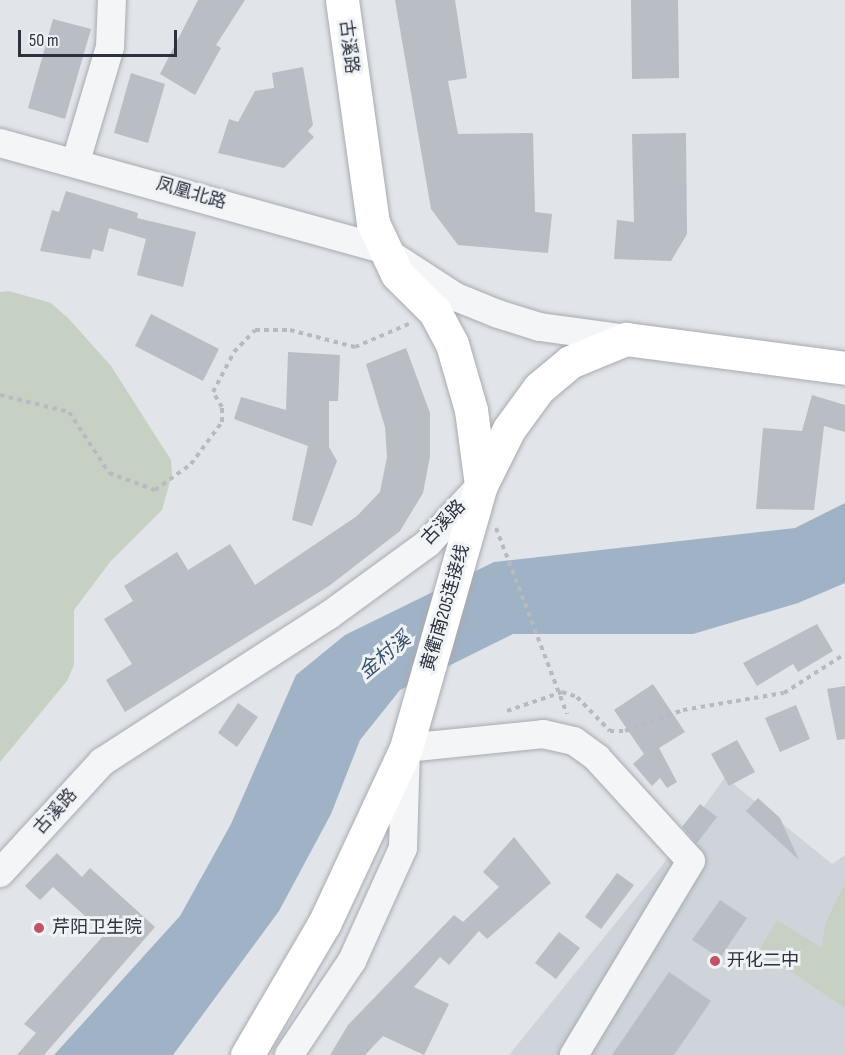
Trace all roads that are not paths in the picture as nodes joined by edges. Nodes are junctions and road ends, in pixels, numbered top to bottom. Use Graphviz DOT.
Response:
graph roads {
  1 [pos="112,0"];
  2 [pos="342,0"];
  3 [pos="0,143"];
  4 [pos="76,161"];
  5 [pos="382,249"];
  6 [pos="627,339"];
  7 [pos="845,368"];
  8 [pos="481,485"];
  9 [pos="406,748"];
  10 [pos="0,873"];
  11 [pos="247,1055"];
  12 [pos="289,1055"];
  13 [pos="574,1055"];
  1 -- 4 [label="street"];
  2 -- 5 [label="main road, 古溪路"];
  3 -- 4 [label="street, 凤凰北路"];
  4 -- 5 [label="street, 凤凰北路"];
  5 -- 6 [label="street, 凤凰北路"];
  5 -- 8 [label="main road, 古溪路"];
  6 -- 7 [label="main road, 黄衢南205连接线"];
  6 -- 8 [label="main road, 黄衢南205连接线"];
  8 -- 9 [label="main road, 黄衢南205连接线"];
  8 -- 10 [label="street, 古溪路"];
  9 -- 11 [label="main road, 黄衢南205连接线"];
  9 -- 12 [label="street"];
  9 -- 13 [label="street"];
}
